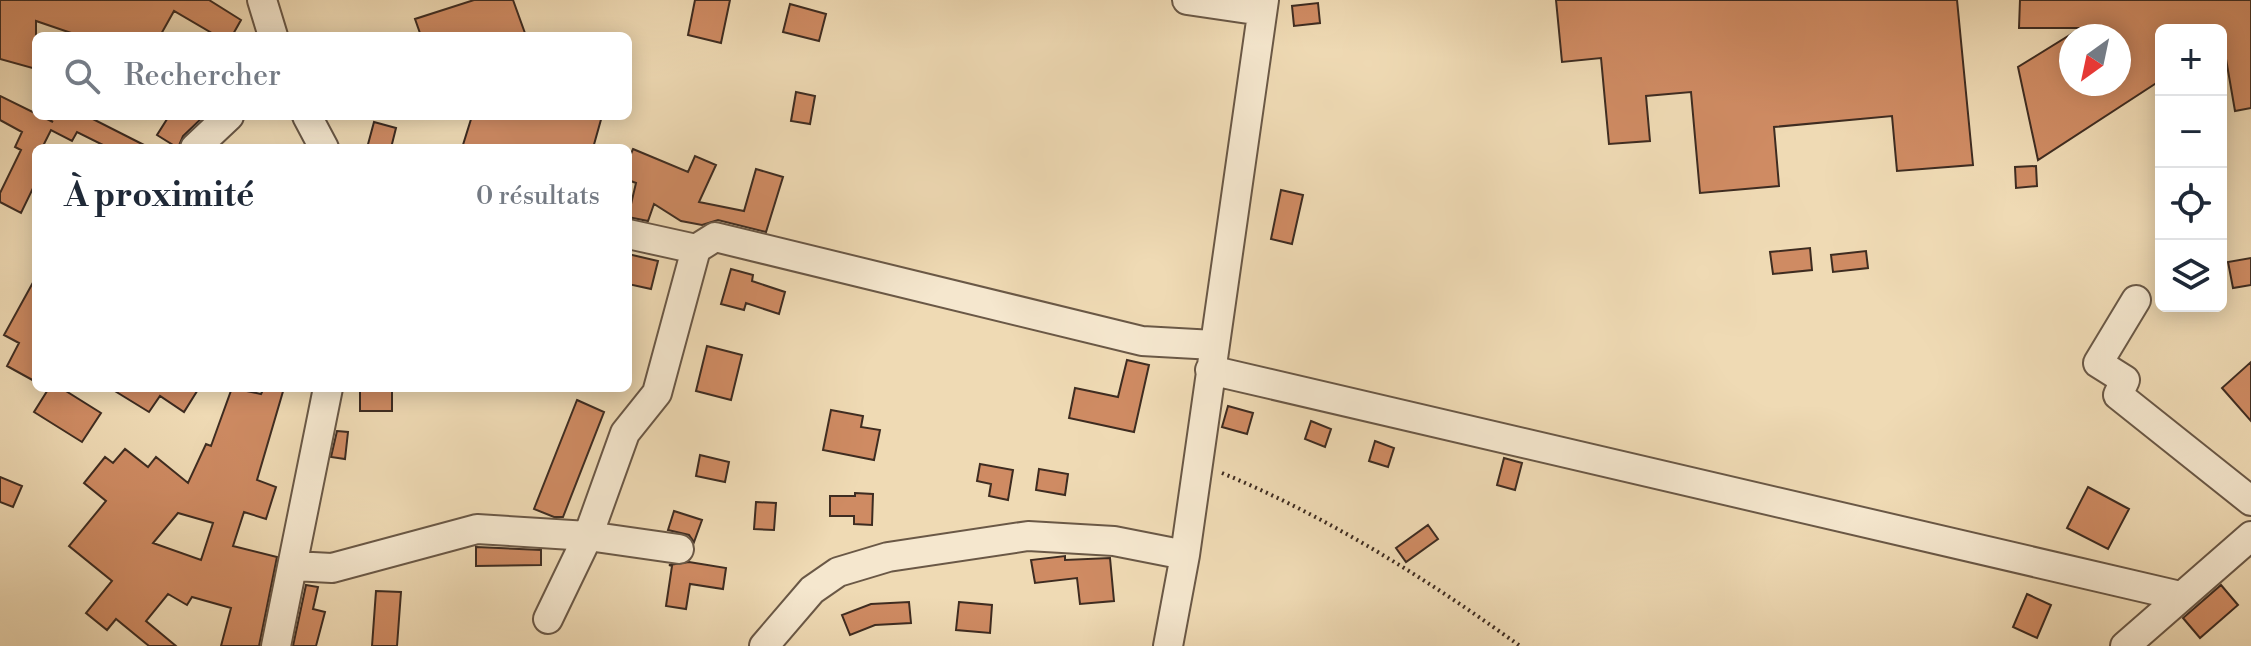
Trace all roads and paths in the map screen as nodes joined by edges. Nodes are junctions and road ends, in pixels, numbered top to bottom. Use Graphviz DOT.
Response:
graph roads {
  1 [pos="262,0"];
  2 [pos="1187,0"];
  3 [pos="1263,6"];
  4 [pos="272,32"];
  5 [pos="225,120"];
  6 [pos="309,120"];
  7 [pos="199,144"];
  8 [pos="322,144"];
  9 [pos="632,235"];
  10 [pos="696,249"];
  11 [pos="2136,300"];
  12 [pos="1212,357"];
  13 [pos="327,392"];
  14 [pos="1198,463"];
  15 [pos="2251,501"];
  16 [pos="588,536"];
  17 [pos="2251,536"];
  18 [pos="679,549"];
  19 [pos="1185,555"];
  20 [pos="293,566"];
  21 [pos="2180,596"];
  22 [pos="548,619"];
  23 [pos="276,646"];
  24 [pos="764,646"];
  25 [pos="1168,646"];
  26 [pos="1520,646"];
  27 [pos="2125,646"];
  1 -- 4 [label="street"];
  2 -- 3 [label="street"];
  3 -- 12 [label="street"];
  5 -- 7 [label="street"];
  6 -- 8 [label="street"];
  9 -- 10 [label="street"];
  10 -- 12 [label="street"];
  10 -- 16 [label="street"];
  11 -- 15 [label="street"];
  12 -- 14 [label="street"];
  12 -- 21 [label="street"];
  13 -- 20 [label="street"];
  14 -- 19 [label="street"];
  14 -- 26 [label="path"];
  16 -- 18 [label="street"];
  16 -- 20 [label="street"];
  16 -- 22 [label="street"];
  17 -- 21 [label="street"];
  19 -- 24 [label="street"];
  19 -- 25 [label="street"];
  20 -- 23 [label="street"];
  21 -- 27 [label="street"];
}
